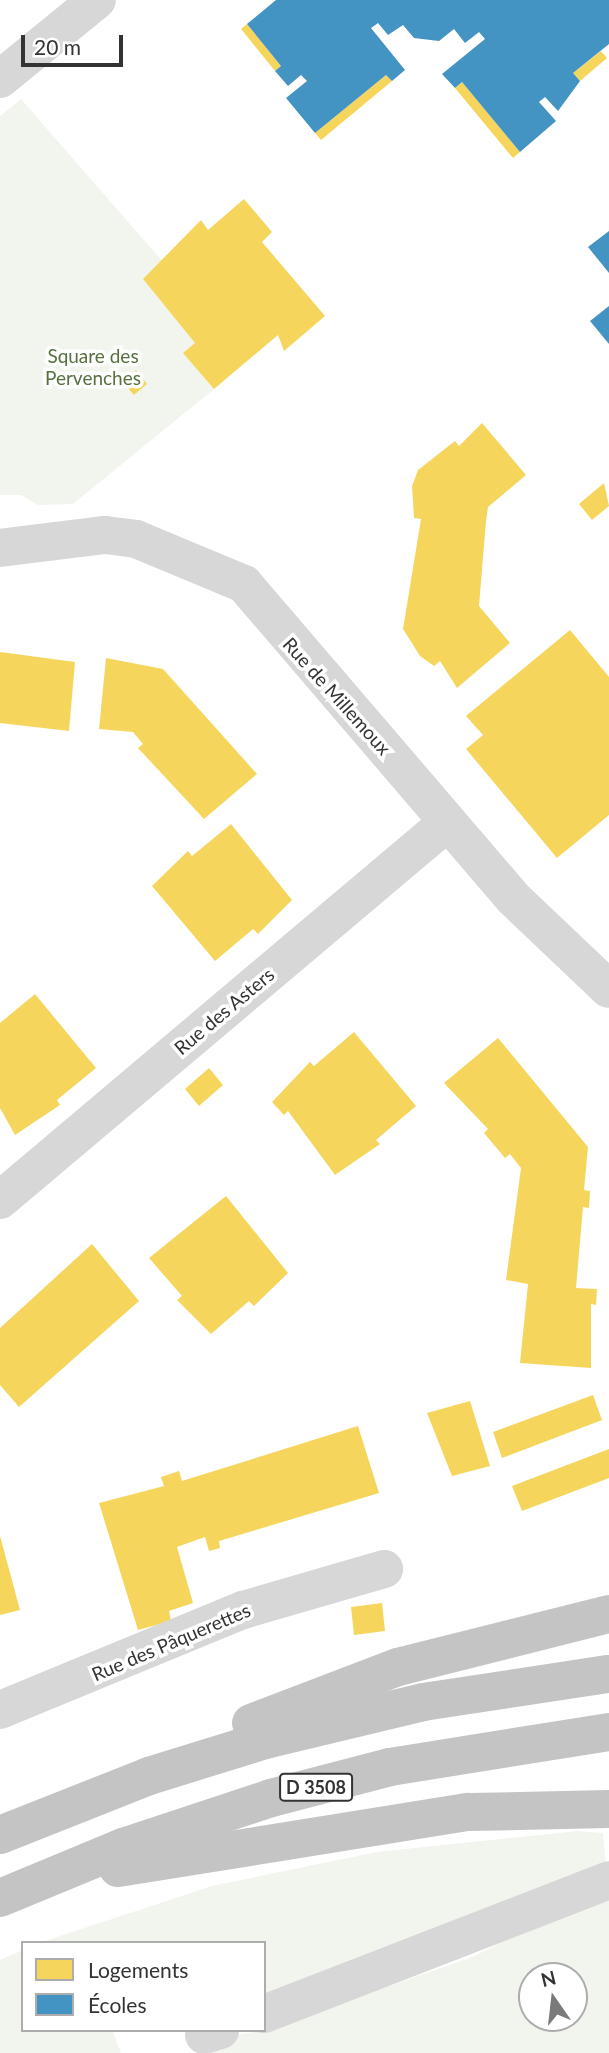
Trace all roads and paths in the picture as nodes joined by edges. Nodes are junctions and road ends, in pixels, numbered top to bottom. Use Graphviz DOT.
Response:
graph roads {
  1 [pos="97,0"];
  2 [pos="0,79"];
  3 [pos="0,548"];
  4 [pos="448,822"];
  5 [pos="609,989"];
  6 [pos="0,1200"];
  7 [pos="384,1569"];
  8 [pos="609,1614"];
  9 [pos="609,1674"];
  10 [pos="0,1710"];
  11 [pos="609,1732"];
  12 [pos="84,1800"];
  13 [pos="609,1809"];
  14 [pos="0,1835"];
  15 [pos="609,1880"];
  16 [pos="17,1891"];
  17 [pos="266,2013"];
  1 -- 2 [label="street"];
  3 -- 4 [label="street, Rue de Millemoux"];
  4 -- 5 [label="street, Rue de Millemoux"];
  4 -- 6 [label="street, Rue des Asters"];
  7 -- 10 [label="street, Rue des Pâquerettes"];
  8 -- 12 [label="highway"];
  9 -- 12 [label="highway"];
  11 -- 16 [label="highway, D 3508"];
  12 -- 14 [label="highway"];
  13 -- 16 [label="highway"];
  15 -- 17 [label="street"];
}
